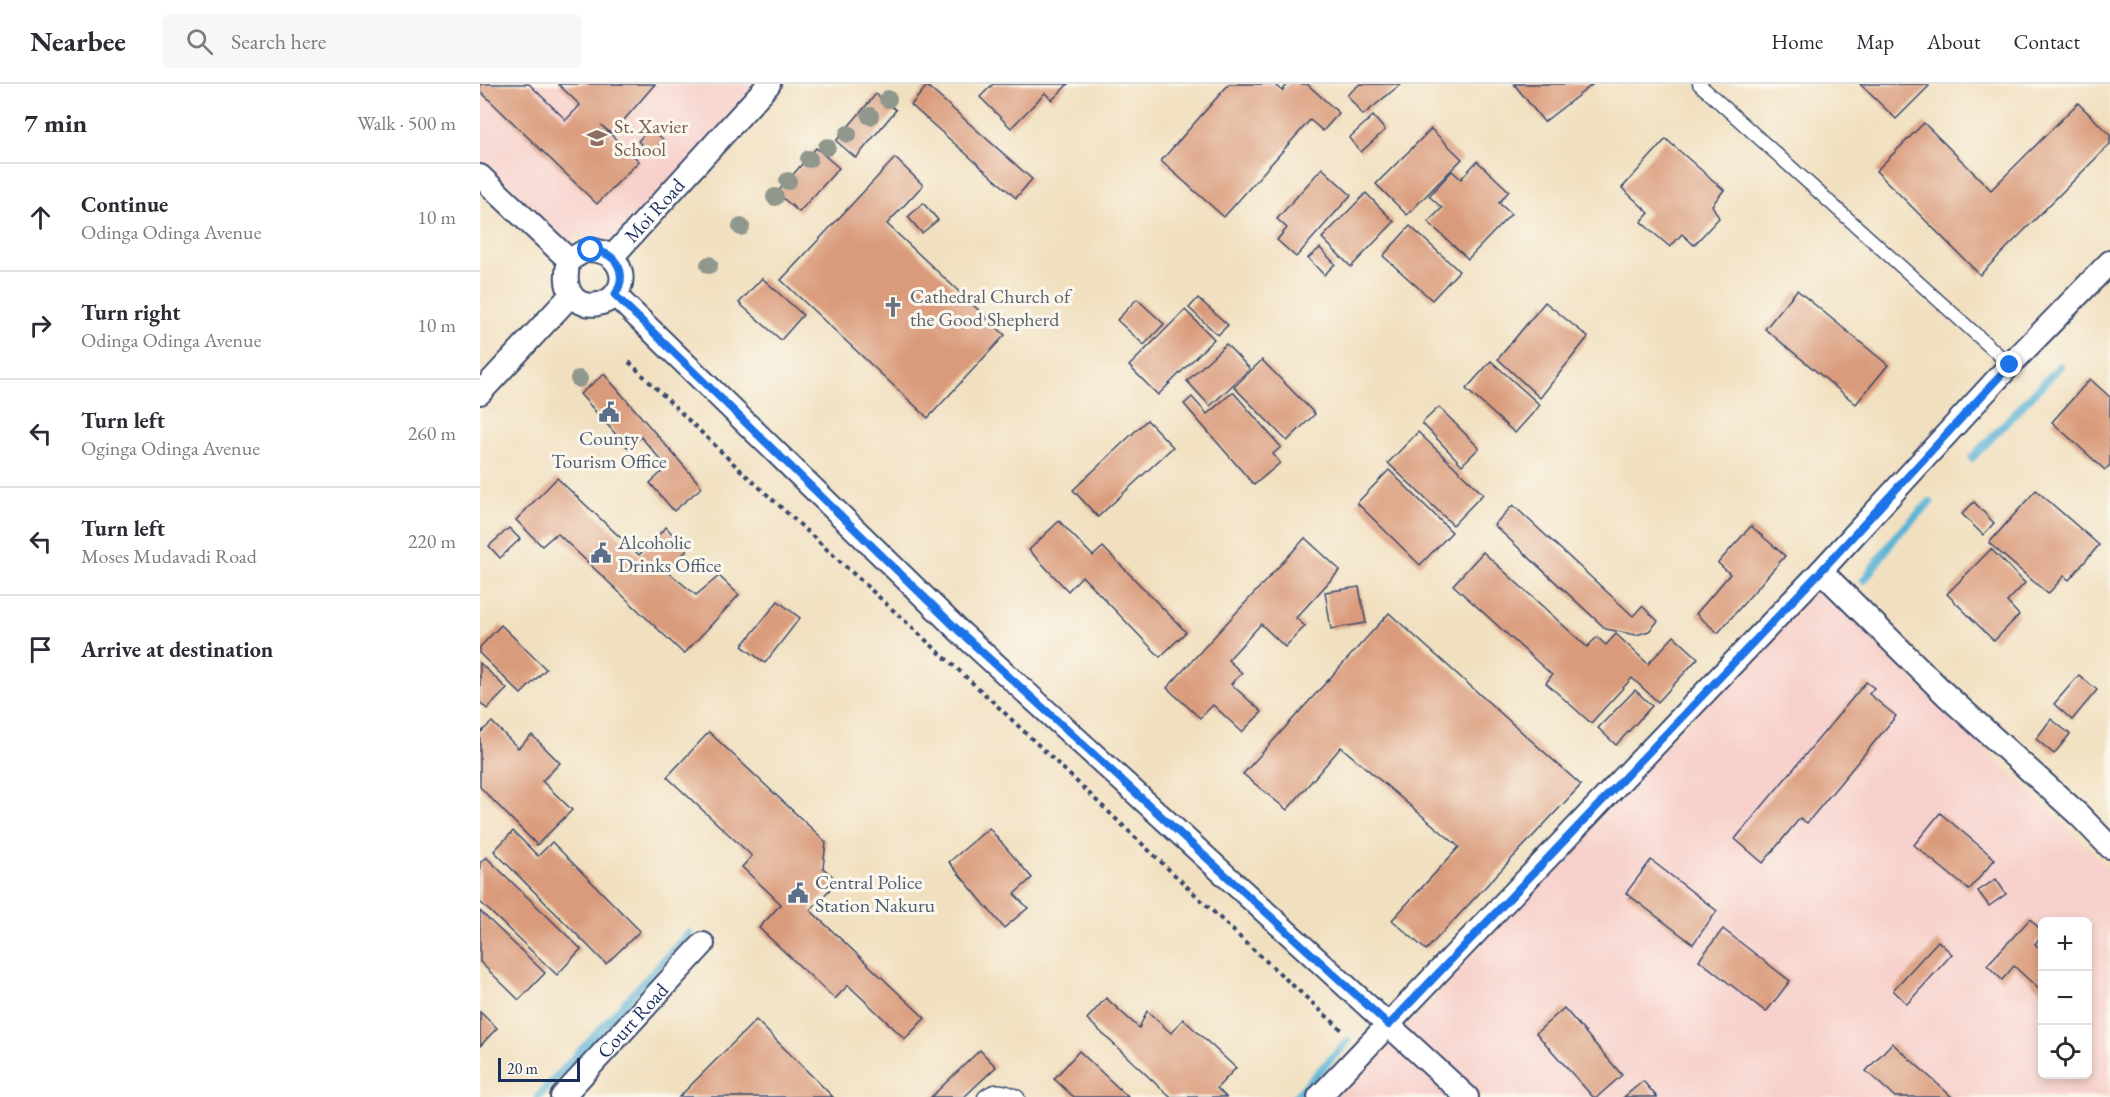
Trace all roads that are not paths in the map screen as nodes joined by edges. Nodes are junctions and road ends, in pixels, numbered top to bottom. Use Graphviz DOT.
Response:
graph roads {
  1 [pos="769,84"];
  2 [pos="1698,84"];
  3 [pos="480,176"];
  4 [pos="612,257"];
  5 [pos="569,260"];
  6 [pos="2110,262"];
  7 [pos="571,295"];
  8 [pos="615,295"];
  9 [pos="2010,365"];
  10 [pos="480,393"];
  11 [pos="1821,571"];
  12 [pos="2110,847"];
  13 [pos="703,944"];
  14 [pos="1389,1025"];
  15 [pos="562,1097"];
  16 [pos="984,1097"];
  17 [pos="1018,1097"];
  18 [pos="1319,1097"];
  19 [pos="1467,1097"];
  1 -- 4 [label="street, Moi Road"];
  2 -- 9 [label="lane"];
  3 -- 5 [label="street"];
  4 -- 5 [label="street"];
  4 -- 8 [label="street"];
  5 -- 7 [label="street"];
  6 -- 9 [label="street"];
  7 -- 8 [label="street"];
  7 -- 10 [label="street"];
  8 -- 14 [label="street"];
  9 -- 11 [label="street"];
  11 -- 12 [label="street"];
  11 -- 14 [label="street"];
  13 -- 15 [label="street, Court Road"];
  14 -- 18 [label="street"];
  14 -- 19 [label="street"];
  16 -- 17 [label="lane"];
}
